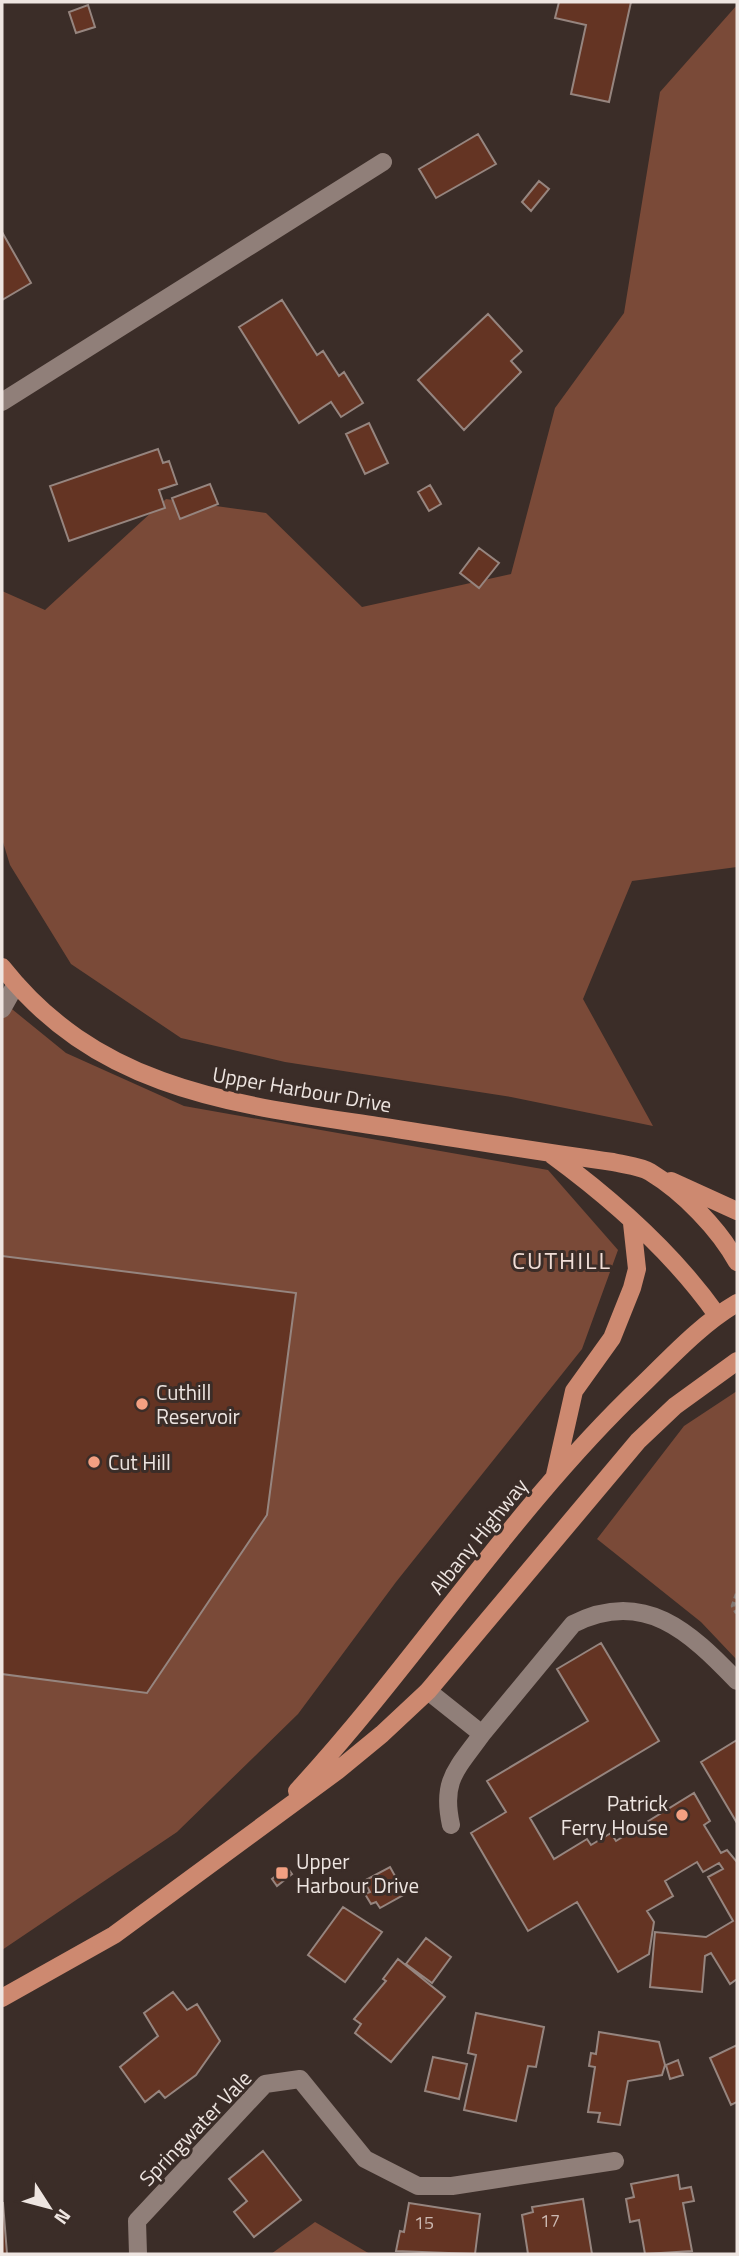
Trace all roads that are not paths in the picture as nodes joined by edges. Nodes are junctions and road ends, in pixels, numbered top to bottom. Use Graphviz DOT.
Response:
graph roads {
  1 [pos="383,162"];
  2 [pos="2,402"];
  3 [pos="2,967"];
  4 [pos="16,984"];
  5 [pos="2,1009"];
  6 [pos="550,1153"];
  7 [pos="649,1171"];
  8 [pos="737,1211"];
  9 [pos="632,1223"];
  10 [pos="737,1262"];
  11 [pos="737,1303"];
  12 [pos="717,1315"];
  13 [pos="737,1361"];
  14 [pos="554,1479"];
  15 [pos="737,1681"];
  16 [pos="428,1691"];
  17 [pos="482,1734"];
  18 [pos="274,1817"];
  19 [pos="451,1825"];
  20 [pos="2,1998"];
  21 [pos="615,2161"];
  22 [pos="138,2254"];
  1 -- 2 [label="street"];
  3 -- 4 [label="main road, Upper Harbour Drive"];
  4 -- 5 [label="street"];
  4 -- 6 [label="main road, Upper Harbour Drive"];
  6 -- 7 [label="main road, Upper Harbour Drive"];
  6 -- 9 [label="main road, Upper Harbour Drive"];
  7 -- 8 [label="main road, Upper Harbour Drive"];
  7 -- 10 [label="main road"];
  9 -- 12 [label="main road, Upper Harbour Drive"];
  9 -- 14 [label="main road"];
  11 -- 12 [label="main road, Albany Highway"];
  12 -- 14 [label="main road, Albany Highway"];
  13 -- 16 [label="main road, Albany Highway"];
  14 -- 18 [label="main road, Albany Highway"];
  15 -- 17 [label="street"];
  16 -- 17 [label="street"];
  16 -- 18 [label="main road, Albany Highway"];
  17 -- 19 [label="street"];
  18 -- 20 [label="main road, Albany Highway"];
  21 -- 22 [label="street, Springwater Vale"];
}
